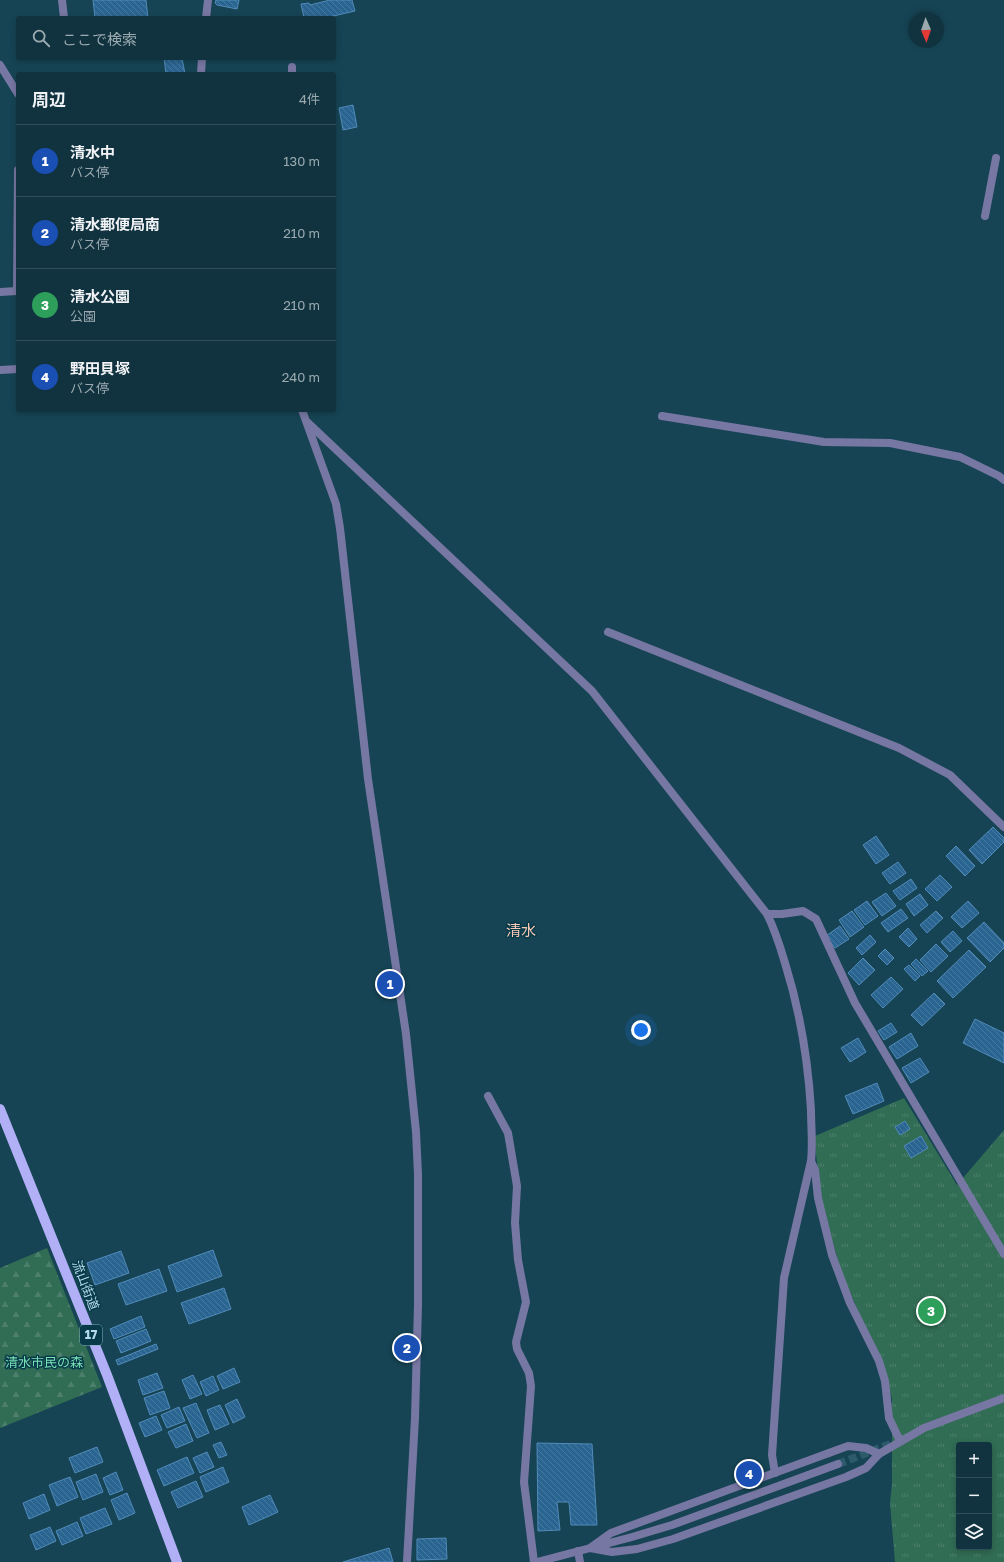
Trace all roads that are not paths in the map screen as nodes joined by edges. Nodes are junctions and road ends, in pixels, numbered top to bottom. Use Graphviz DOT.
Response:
graph roads {
  1 [pos="62,0"];
  2 [pos="208,0"];
  3 [pos="64,16"];
  4 [pos="206,16"];
  5 [pos="202,60"];
  6 [pos="0,65"];
  7 [pos="201,72"];
  8 [pos="16,91"];
  9 [pos="996,158"];
  10 [pos="985,216"];
  11 [pos="16,291"];
  12 [pos="0,292"];
  13 [pos="16,369"];
  14 [pos="0,370"];
  15 [pos="303,412"];
  16 [pos="662,416"];
  17 [pos="307,422"];
  18 [pos="1004,480"];
  19 [pos="608,632"];
  20 [pos="1004,828"];
  21 [pos="768,914"];
  22 [pos="488,1096"];
  23 [pos="0,1110"];
  24 [pos="811,1161"];
  25 [pos="1004,1254"];
  26 [pos="1004,1398"];
  27 [pos="900,1441"];
  28 [pos="879,1454"];
  29 [pos="838,1464"];
  30 [pos="775,1472"];
  31 [pos="590,1548"];
  32 [pos="578,1551"];
  33 [pos="177,1562"];
  34 [pos="407,1562"];
  35 [pos="538,1562"];
  36 [pos="580,1562"];
  1 -- 3 [label="street"];
  2 -- 4 [label="street"];
  5 -- 7 [label="street"];
  6 -- 8 [label="street"];
  9 -- 10 [label="street"];
  11 -- 12 [label="street"];
  13 -- 14 [label="street"];
  15 -- 17 [label="street"];
  16 -- 18 [label="street"];
  17 -- 21 [label="street"];
  17 -- 34 [label="street"];
  19 -- 20 [label="street"];
  21 -- 24 [label="street"];
  21 -- 25 [label="street"];
  22 -- 35 [label="street"];
  23 -- 33 [label="main road, 流山街道 / 17"];
  24 -- 27 [label="street"];
  24 -- 30 [label="street"];
  26 -- 27 [label="street"];
  27 -- 28 [label="street"];
  28 -- 30 [label="street"];
  28 -- 31 [label="street"];
  29 -- 31 [label="street"];
  30 -- 31 [label="street"];
  31 -- 32 [label="street"];
  32 -- 35 [label="street"];
  32 -- 36 [label="street"];
}
